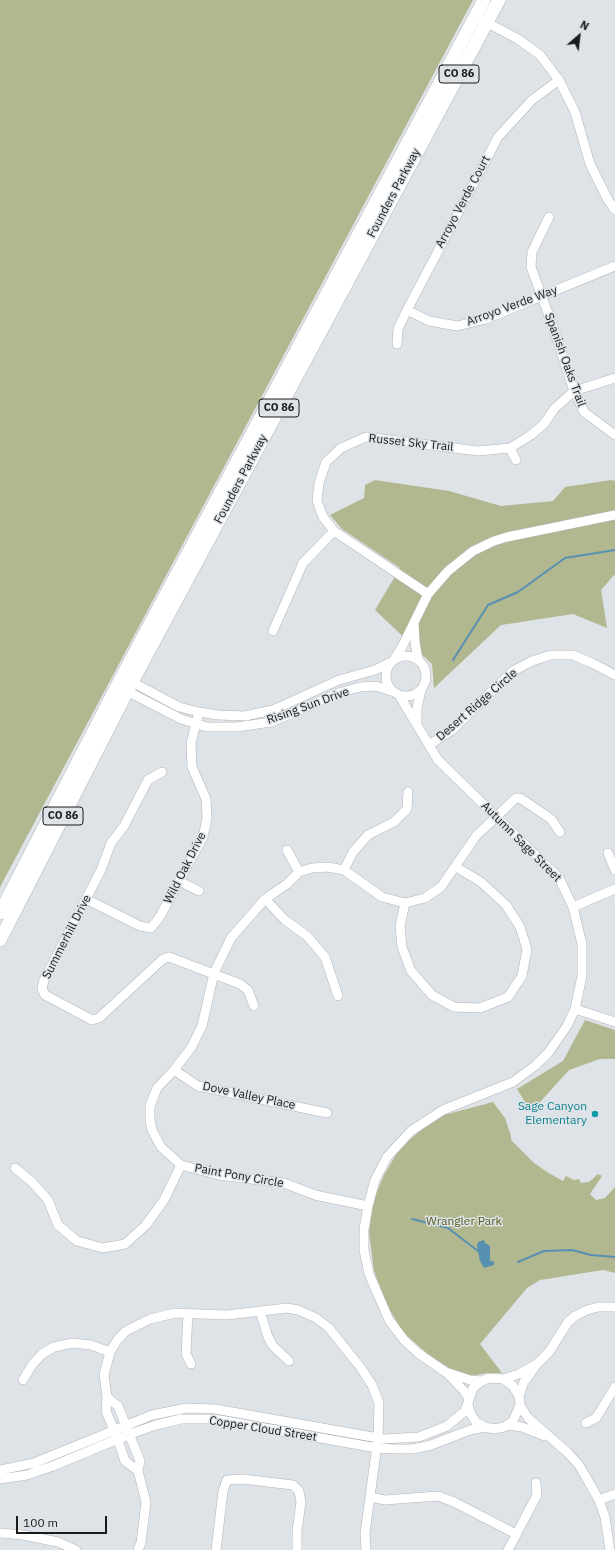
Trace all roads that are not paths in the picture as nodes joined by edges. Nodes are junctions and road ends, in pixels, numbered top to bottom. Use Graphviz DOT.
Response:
graph roads {
  1 [pos="484,0"];
  2 [pos="499,0"];
  3 [pos="481,20"];
  4 [pos="559,80"];
  5 [pos="615,210"];
  6 [pos="549,218"];
  7 [pos="615,266"];
  8 [pos="541,295"];
  9 [pos="407,310"];
  10 [pos="397,344"];
  11 [pos="615,378"];
  12 [pos="574,391"];
  13 [pos="615,435"];
  14 [pos="510,448"];
  15 [pos="516,460"];
  16 [pos="615,515"];
  17 [pos="334,531"];
  18 [pos="428,594"];
  19 [pos="414,620"];
  20 [pos="273,631"];
  21 [pos="393,660"];
  22 [pos="418,660"];
  23 [pos="615,675"];
  24 [pos="126,686"];
  25 [pos="421,690"];
  26 [pos="395,693"];
  27 [pos="198,712"];
  28 [pos="195,723"];
  29 [pos="417,724"];
  30 [pos="429,745"];
  31 [pos="162,772"];
  32 [pos="408,792"];
  33 [pos="496,816"];
  34 [pos="560,832"];
  35 [pos="287,850"];
  36 [pos="608,853"];
  37 [pos="456,867"];
  38 [pos="344,870"];
  39 [pos="615,870"];
  40 [pos="299,872"];
  41 [pos="179,881"];
  42 [pos="615,889"];
  43 [pos="199,891"];
  44 [pos="86,899"];
  45 [pos="265,899"];
  46 [pos="405,903"];
  47 [pos="573,907"];
  48 [pos="0,913"];
  49 [pos="0,940"];
  50 [pos="214,973"];
  51 [pos="338,996"];
  52 [pos="254,1006"];
  53 [pos="575,1009"];
  54 [pos="615,1022"];
  55 [pos="174,1070"];
  56 [pos="327,1113"];
  57 [pos="181,1164"];
  58 [pos="15,1168"];
  59 [pos="368,1206"];
  60 [pos="615,1307"];
  61 [pos="260,1311"];
  62 [pos="188,1313"];
  63 [pos="110,1352"];
  64 [pos="290,1361"];
  65 [pos="191,1364"];
  66 [pos="537,1364"];
  67 [pos="447,1373"];
  68 [pos="503,1379"];
  69 [pos="23,1380"];
  70 [pos="482,1381"];
  71 [pos="615,1387"];
  72 [pos="107,1397"];
  73 [pos="468,1401"];
  74 [pos="520,1401"];
  75 [pos="586,1424"];
  76 [pos="508,1425"];
  77 [pos="485,1427"];
  78 [pos="128,1430"];
  79 [pos="114,1431"];
  80 [pos="378,1438"];
  81 [pos="550,1438"];
  82 [pos="118,1440"];
  83 [pos="377,1448"];
  84 [pos="0,1470"];
  85 [pos="138,1471"];
  86 [pos="0,1479"];
  87 [pos="536,1483"];
  88 [pos="615,1494"];
  89 [pos="370,1497"];
  90 [pos="599,1500"];
  91 [pos="0,1533"];
  92 [pos="516,1534"];
  93 [pos="76,1550"];
  94 [pos="138,1550"];
  95 [pos="216,1550"];
  96 [pos="297,1550"];
  97 [pos="366,1550"];
  98 [pos="508,1550"];
  99 [pos="610,1550"];
  1 -- 3 [label="highway, Founders Parkway / CO 86"];
  2 -- 3 [label="highway, Founders Parkway / CO 86"];
  3 -- 4 [label="street"];
  3 -- 24 [label="highway, Founders Parkway / CO 86"];
  4 -- 5 [label="street"];
  4 -- 9 [label="street, Arroyo Verde Court"];
  6 -- 8 [label="street, Spanish Oaks Trail"];
  7 -- 8 [label="street, Arroyo Verde Way"];
  8 -- 9 [label="street, Arroyo Verde Way"];
  8 -- 12 [label="street, Spanish Oaks Trail"];
  9 -- 10 [label="street, Arroyo Verde Court"];
  11 -- 12 [label="street"];
  12 -- 13 [label="street, Spanish Oaks Trail"];
  12 -- 14 [label="street, Russet Sky Trail"];
  14 -- 15 [label="street"];
  14 -- 17 [label="street, Russet Sky Trail"];
  16 -- 18 [label="street"];
  17 -- 18 [label="street, Russet Sky Trail"];
  17 -- 20 [label="street"];
  18 -- 19 [label="street"];
  19 -- 21 [label="street"];
  19 -- 22 [label="street"];
  21 -- 22 [label="street"];
  21 -- 26 [label="street"];
  21 -- 27 [label="street, Rising Sun Drive"];
  22 -- 25 [label="street"];
  23 -- 30 [label="street, Desert Ridge Circle"];
  24 -- 27 [label="street, Rising Sun Drive"];
  24 -- 28 [label="street, Rising Sun Drive"];
  24 -- 48 [label="highway, Founders Parkway / CO 86"];
  24 -- 49 [label="highway, Founders Parkway / CO 86"];
  25 -- 26 [label="street"];
  25 -- 29 [label="street"];
  26 -- 28 [label="street, Rising Sun Drive"];
  26 -- 29 [label="street, Autumn Sage Street"];
  27 -- 28 [label="street, Wild Oak Drive"];
  28 -- 41 [label="street, Wild Oak Drive"];
  29 -- 30 [label="street, Autumn Sage Street"];
  30 -- 33 [label="street, Autumn Sage Street"];
  31 -- 44 [label="street, Summerhill Drive"];
  32 -- 38 [label="street"];
  33 -- 34 [label="street"];
  33 -- 37 [label="street"];
  33 -- 47 [label="street, Autumn Sage Street"];
  35 -- 40 [label="street"];
  36 -- 39 [label="street"];
  37 -- 46 [label="street"];
  37 -- 46 [label="street"];
  38 -- 40 [label="street"];
  38 -- 46 [label="street"];
  40 -- 45 [label="street, Paint Pony Circle"];
  41 -- 43 [label="street"];
  41 -- 44 [label="street, Wild Oak Drive"];
  42 -- 47 [label="street"];
  44 -- 50 [label="street, Summerhill Drive"];
  45 -- 50 [label="street, Paint Pony Circle"];
  45 -- 51 [label="street"];
  47 -- 53 [label="street, Autumn Sage Street"];
  50 -- 52 [label="street"];
  50 -- 55 [label="street, Paint Pony Circle"];
  53 -- 54 [label="street"];
  53 -- 59 [label="street, Autumn Sage Street"];
  55 -- 56 [label="street, Dove Valley Place"];
  55 -- 57 [label="street, Paint Pony Circle"];
  57 -- 58 [label="street"];
  57 -- 59 [label="street, Paint Pony Circle"];
  59 -- 67 [label="street, Autumn Sage Street"];
  60 -- 66 [label="street"];
  61 -- 62 [label="street"];
  61 -- 64 [label="street"];
  61 -- 80 [label="street"];
  62 -- 63 [label="street"];
  62 -- 65 [label="street"];
  63 -- 69 [label="street"];
  63 -- 72 [label="street"];
  66 -- 68 [label="street"];
  66 -- 74 [label="street"];
  67 -- 70 [label="street, Autumn Sage Street"];
  67 -- 73 [label="street, Autumn Sage Street"];
  68 -- 70 [label="street"];
  68 -- 74 [label="street"];
  70 -- 73 [label="street"];
  71 -- 75 [label="street"];
  72 -- 78 [label="street"];
  72 -- 79 [label="street"];
  73 -- 77 [label="street"];
  73 -- 80 [label="street, Copper Cloud Street"];
  74 -- 76 [label="street"];
  74 -- 81 [label="street"];
  76 -- 77 [label="street"];
  76 -- 81 [label="street"];
  77 -- 83 [label="street, Copper Cloud Street"];
  78 -- 79 [label="street, Copper Cloud Street"];
  78 -- 80 [label="street, Copper Cloud Street"];
  78 -- 82 [label="street, Copper Cloud Street"];
  78 -- 83 [label="street, Copper Cloud Street"];
  78 -- 85 [label="street"];
  79 -- 82 [label="street"];
  79 -- 84 [label="street, Copper Cloud Street"];
  80 -- 83 [label="street"];
  81 -- 90 [label="street"];
  82 -- 85 [label="street"];
  82 -- 86 [label="street, Copper Cloud Street"];
  83 -- 89 [label="street"];
  85 -- 94 [label="street"];
  87 -- 92 [label="street"];
  88 -- 90 [label="street"];
  89 -- 92 [label="street"];
  89 -- 97 [label="street"];
  90 -- 99 [label="street"];
  91 -- 93 [label="street"];
  92 -- 98 [label="street"];
  95 -- 96 [label="street"];
}
